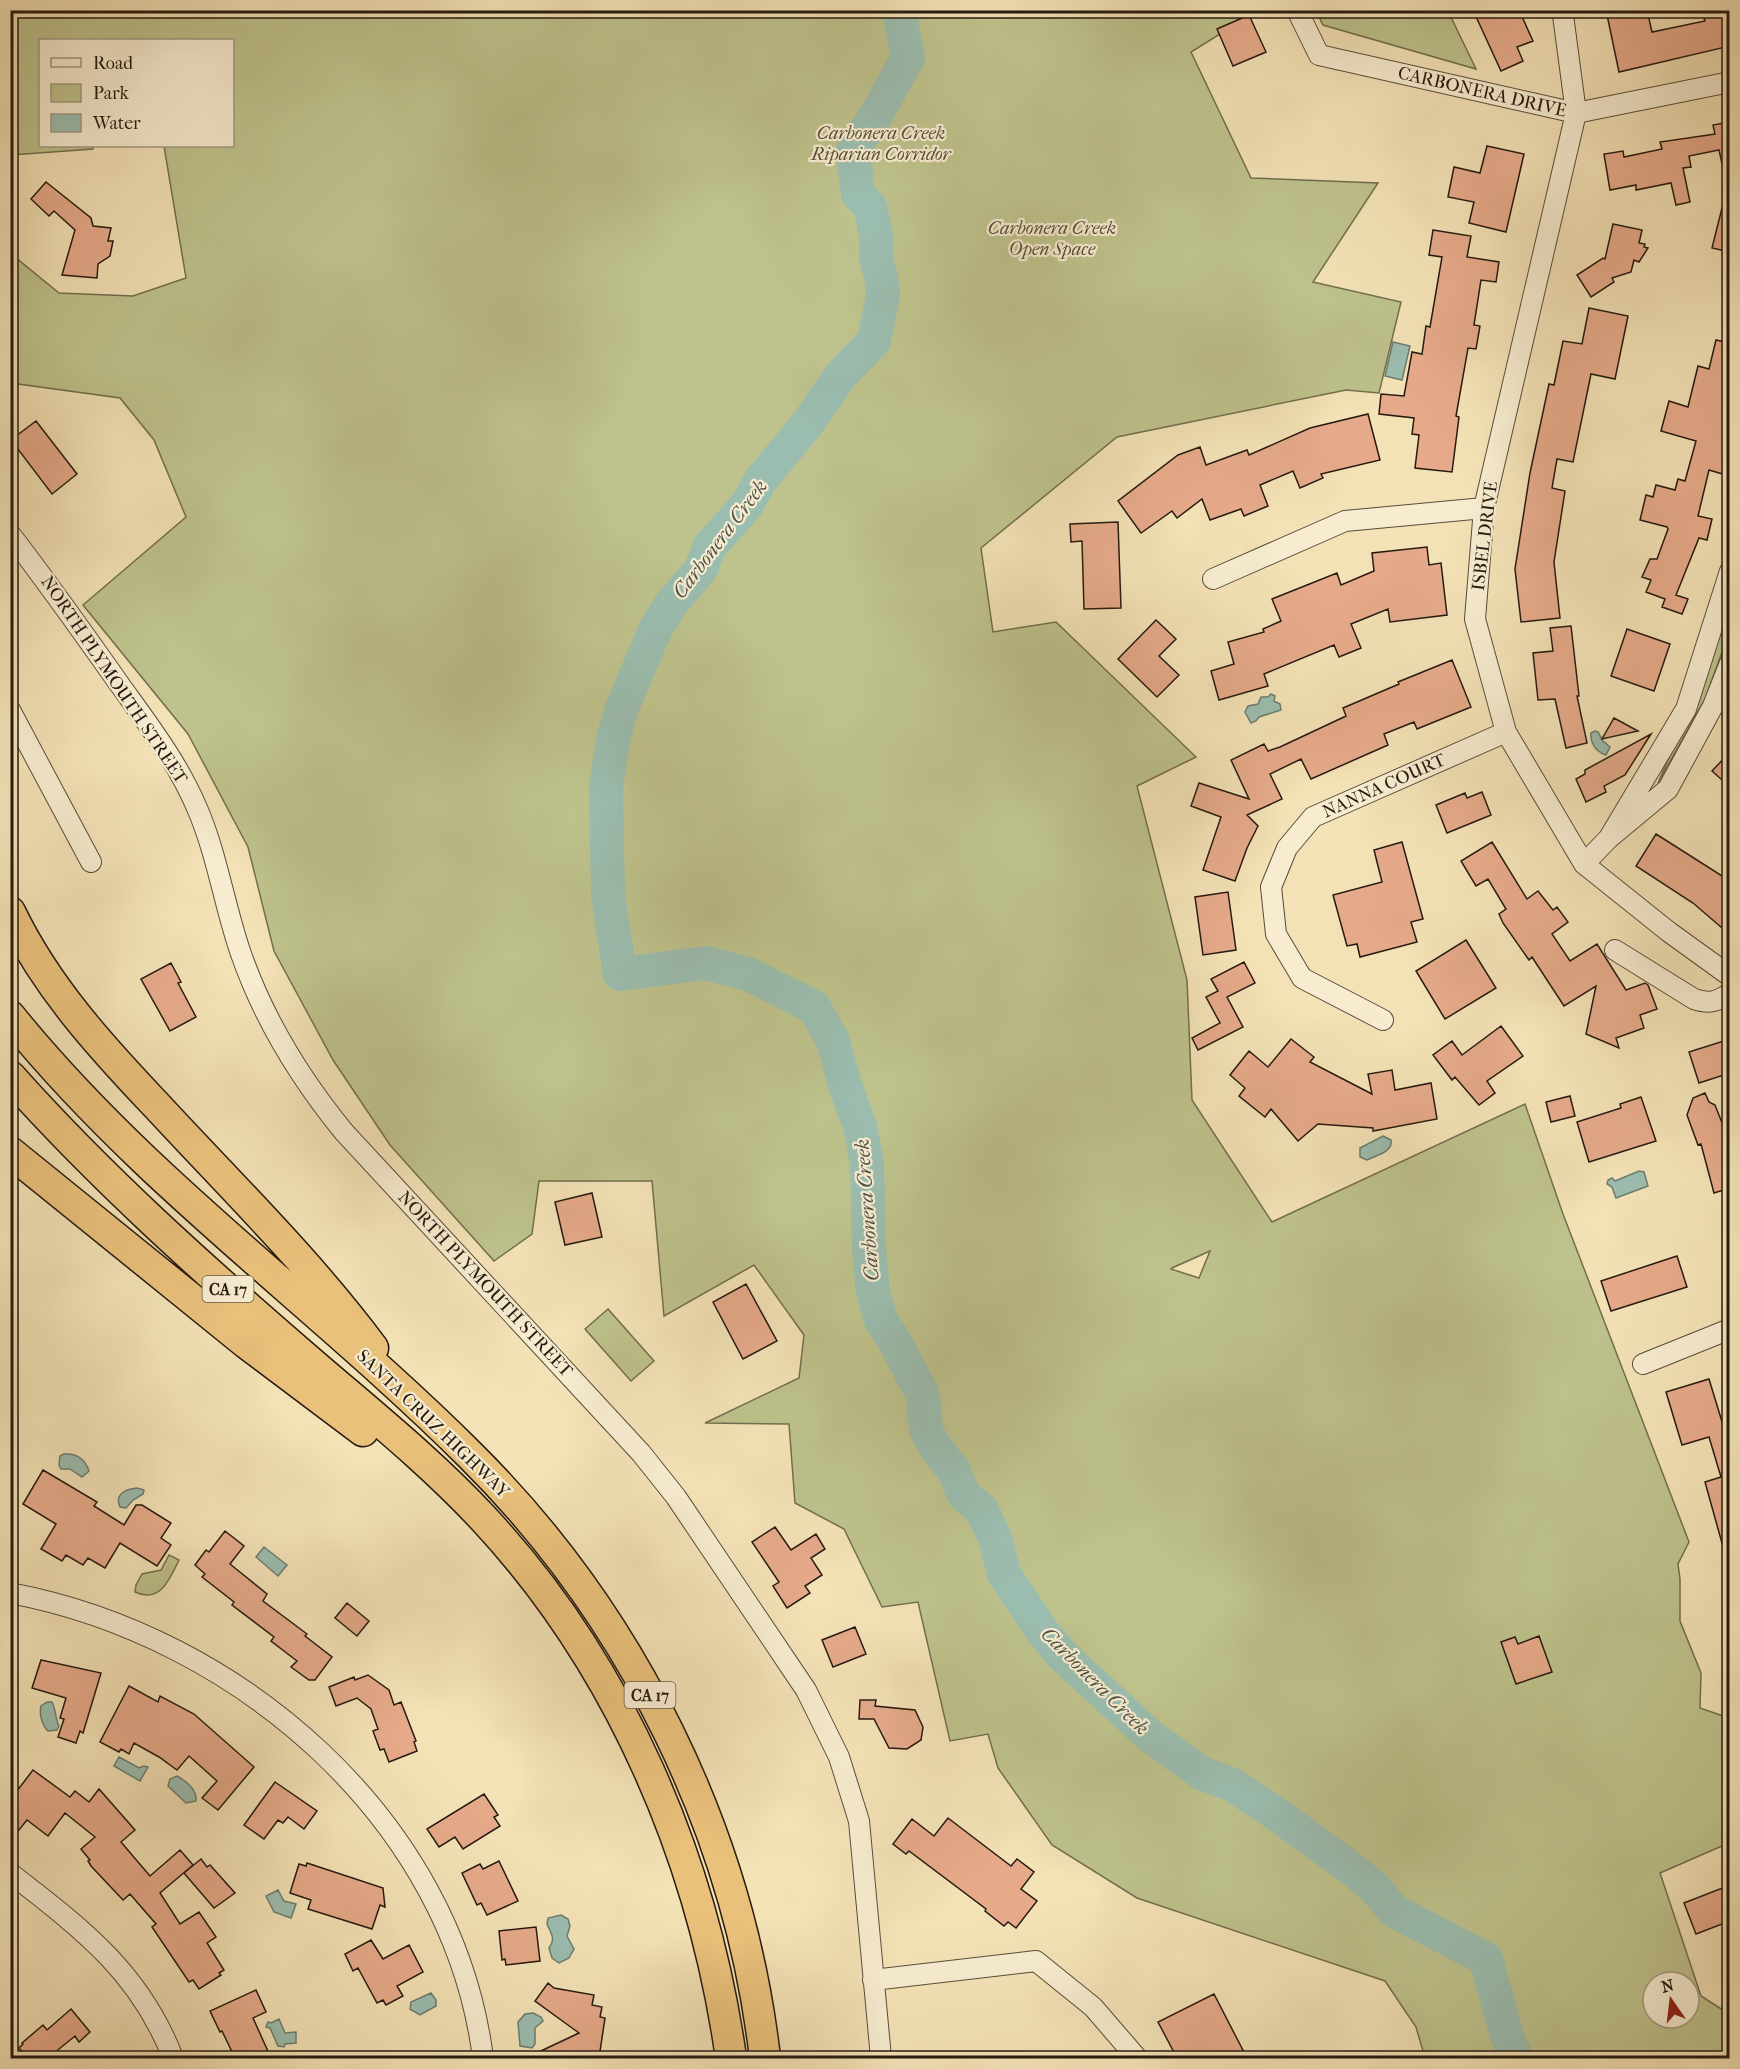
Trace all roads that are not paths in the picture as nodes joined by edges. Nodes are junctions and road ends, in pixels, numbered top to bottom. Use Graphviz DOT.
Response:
graph roads {
  1 [pos="1297,10"];
  2 [pos="1561,10"];
  3 [pos="1730,82"];
  4 [pos="1575,113"];
  5 [pos="1484,508"];
  6 [pos="10,534"];
  7 [pos="1730,571"];
  8 [pos="1213,579"];
  9 [pos="1730,663"];
  10 [pos="10,710"];
  11 [pos="1506,732"];
  12 [pos="1610,838"];
  13 [pos="91,862"];
  14 [pos="1584,864"];
  15 [pos="10,912"];
  16 [pos="1615,950"];
  17 [pos="1730,976"];
  18 [pos="1730,993"];
  19 [pos="10,1016"];
  20 [pos="1383,1020"];
  21 [pos="10,1076"];
  22 [pos="10,1152"];
  23 [pos="1730,1329"];
  24 [pos="1643,1364"];
  25 [pos="410,1399"];
  26 [pos="455,1490"];
  27 [pos="10,1593"];
  28 [pos="10,1873"];
  29 [pos="873,1980"];
  30 [pos="173,2058"];
  31 [pos="483,2058"];
  32 [pos="731,2058"];
  33 [pos="765,2058"];
  34 [pos="881,2058"];
  35 [pos="1137,2058"];
  1 -- 4 [label="street, CARBONERA DRIVE"];
  2 -- 4 [label="street, ISBEL DRIVE"];
  3 -- 4 [label="street, CARBONERA DRIVE"];
  4 -- 5 [label="street, ISBEL DRIVE"];
  5 -- 8 [label="street"];
  5 -- 11 [label="street, ISBEL DRIVE"];
  6 -- 29 [label="street, NORTH PLYMOUTH STREET"];
  7 -- 12 [label="street"];
  9 -- 12 [label="street"];
  10 -- 13 [label="street"];
  11 -- 14 [label="street, ISBEL DRIVE"];
  11 -- 20 [label="street, NANNA COURT"];
  12 -- 14 [label="street"];
  14 -- 17 [label="street, ISBEL DRIVE"];
  15 -- 25 [label="highway"];
  16 -- 18 [label="street"];
  19 -- 25 [label="highway, SANTA CRUZ HIGHWAY / CA 17"];
  21 -- 26 [label="highway, SANTA CRUZ HIGHWAY / CA 17"];
  22 -- 26 [label="highway"];
  23 -- 24 [label="street"];
  25 -- 33 [label="highway, SANTA CRUZ HIGHWAY / CA 17"];
  26 -- 32 [label="highway, SANTA CRUZ HIGHWAY / CA 17"];
  27 -- 31 [label="street"];
  28 -- 30 [label="street"];
  29 -- 34 [label="street, NORTH PLYMOUTH STREET"];
  29 -- 35 [label="street"];
}
